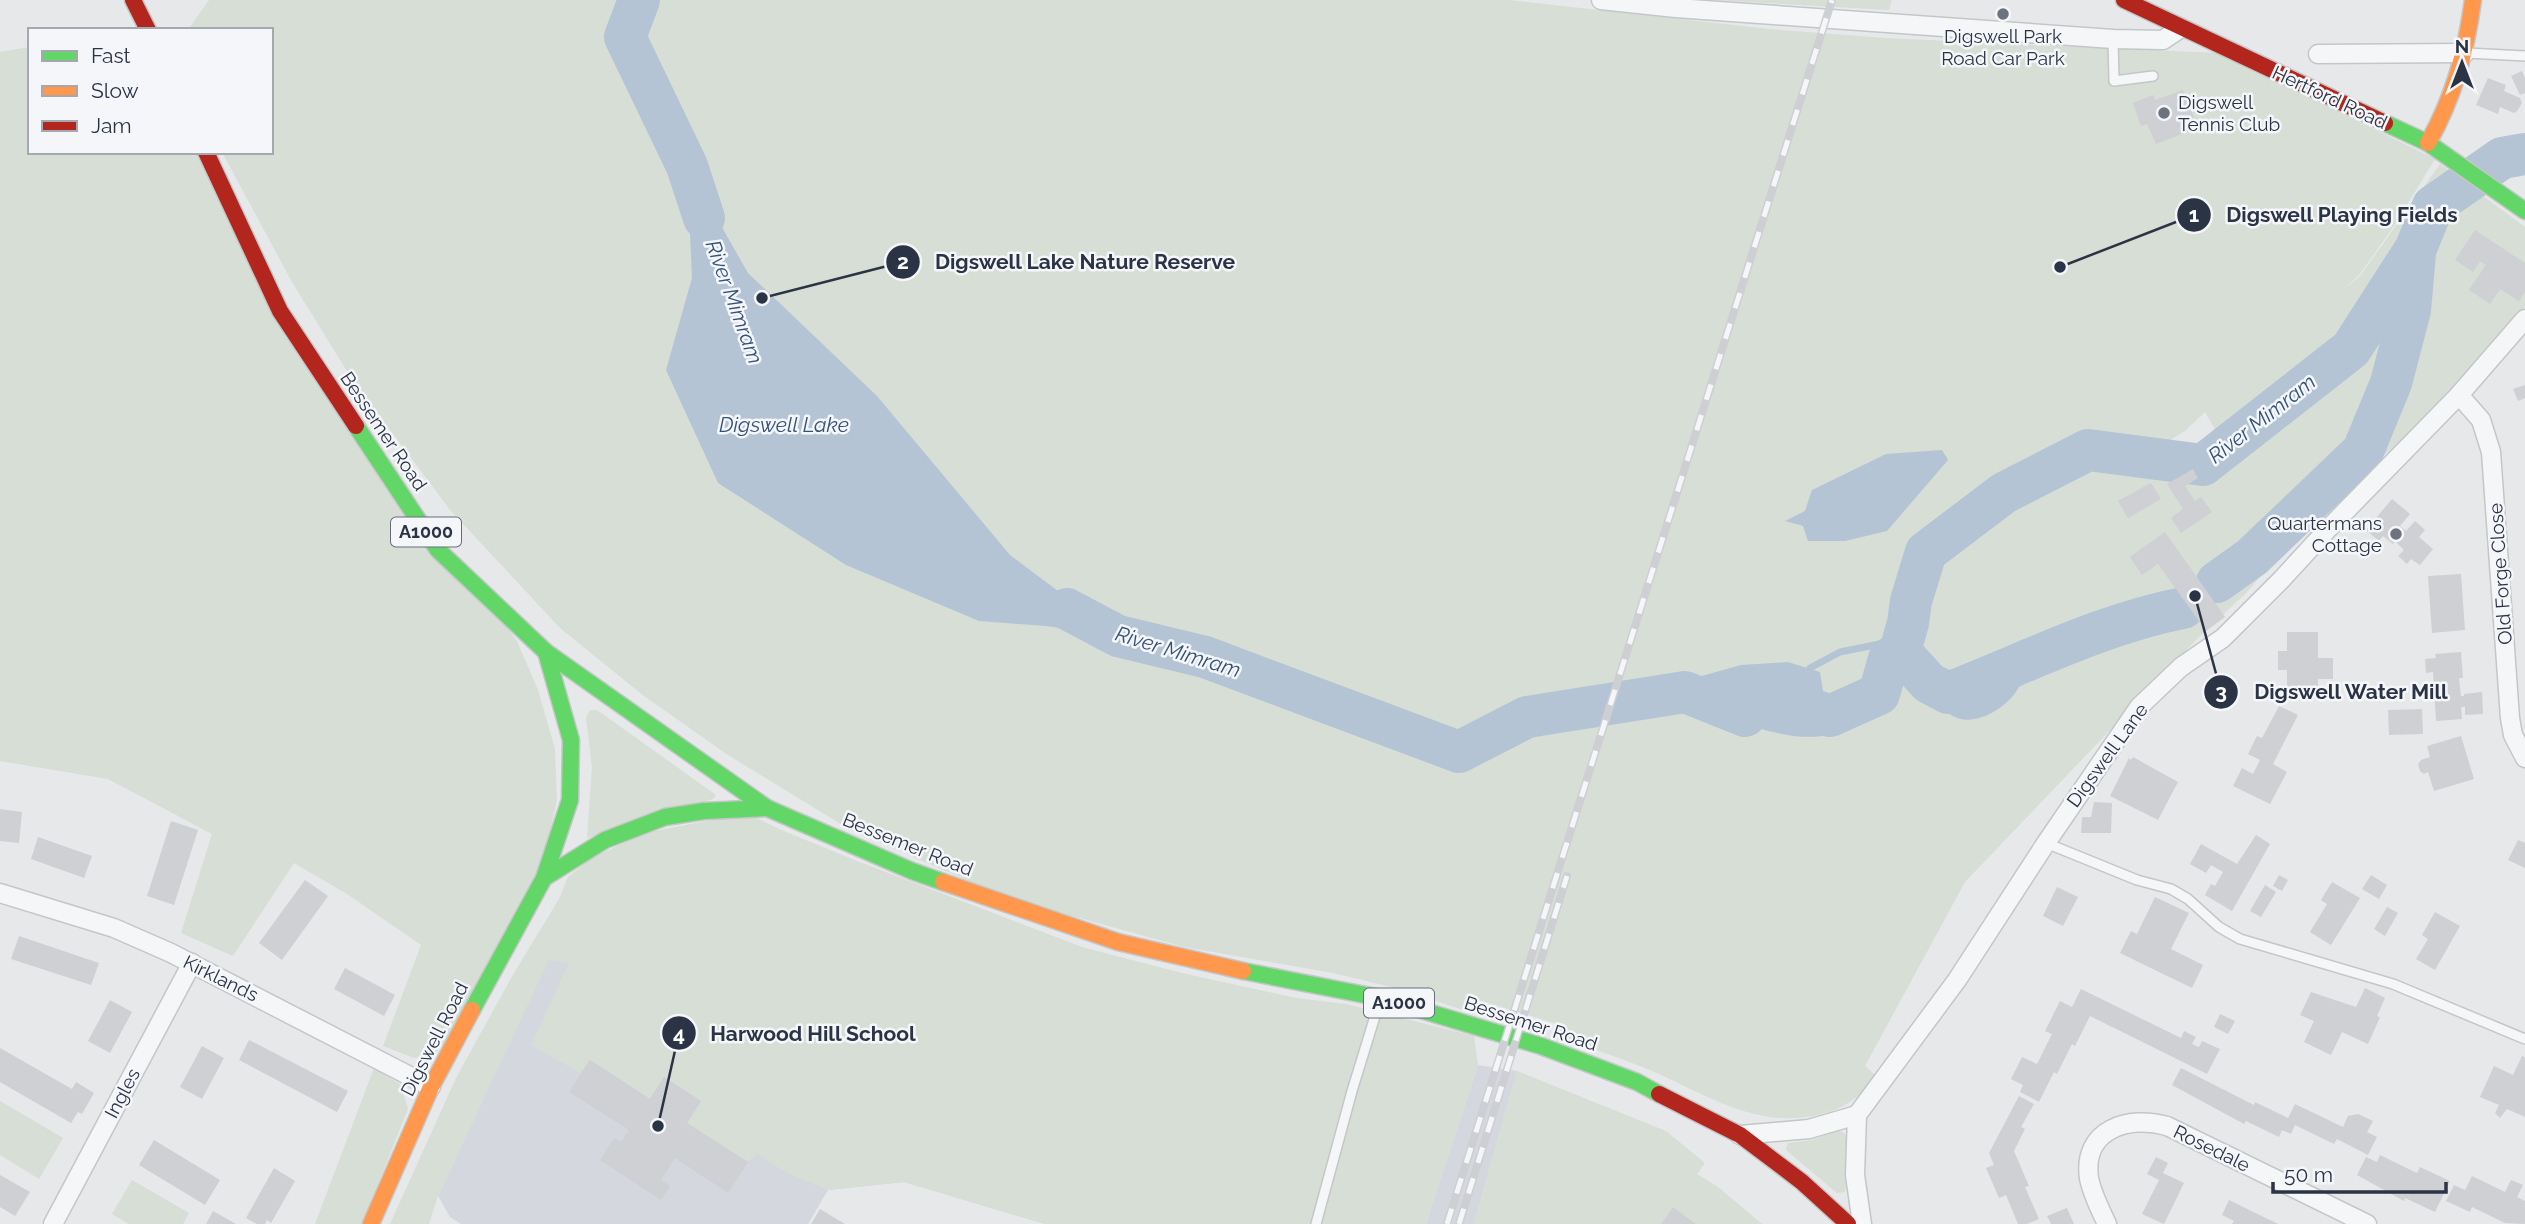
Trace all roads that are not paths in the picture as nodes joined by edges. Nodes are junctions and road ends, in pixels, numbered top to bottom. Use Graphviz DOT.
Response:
graph roads {
  1 [pos="133,0"];
  2 [pos="1601,0"];
  3 [pos="2124,0"];
  4 [pos="2473,0"];
  5 [pos="147,28"];
  6 [pos="2181,28"];
  7 [pos="2113,38"];
  8 [pos="2465,53"];
  9 [pos="2318,54"];
  10 [pos="2525,56"];
  11 [pos="2153,76"];
  12 [pos="2428,143"];
  13 [pos="207,154"];
  14 [pos="2525,211"];
  15 [pos="2525,319"];
  16 [pos="2459,395"];
  17 [pos="545,652"];
  18 [pos="2525,758"];
  19 [pos="767,808"];
  20 [pos="2046,843"];
  21 [pos="544,878"];
  22 [pos="0,893"];
  23 [pos="192,963"];
  24 [pos="1381,998"];
  25 [pos="2525,1039"];
  26 [pos="431,1087"];
  27 [pos="1857,1115"];
  28 [pos="1740,1135"];
  29 [pos="53,1224"];
  30 [pos="371,1224"];
  31 [pos="1316,1224"];
  32 [pos="1847,1224"];
  33 [pos="1862,1224"];
  34 [pos="2107,1224"];
  35 [pos="2367,1224"];
  1 -- 5 [label="main road"];
  2 -- 7 [label="street"];
  3 -- 6 [label="main road, Hertford Road"];
  4 -- 8 [label="main road"];
  6 -- 7 [label="street"];
  6 -- 12 [label="main road, Hertford Road"];
  7 -- 11 [label="lane"];
  8 -- 9 [label="street, Hertford Road"];
  8 -- 10 [label="lane"];
  8 -- 12 [label="main road"];
  12 -- 14 [label="main road, Hertford Road"];
  13 -- 17 [label="main road, Bessemer Road / A1000"];
  15 -- 16 [label="street, Digswell Lane"];
  16 -- 18 [label="street, Old Forge Close"];
  16 -- 20 [label="street, Digswell Lane"];
  17 -- 19 [label="main road, Bessemer Road / A1000"];
  17 -- 21 [label="main road, Digswell Road"];
  19 -- 21 [label="main road, Digswell Road"];
  19 -- 24 [label="main road, Bessemer Road / A1000"];
  20 -- 25 [label="lane"];
  20 -- 27 [label="street, Digswell Lane"];
  21 -- 26 [label="main road, Digswell Road"];
  22 -- 23 [label="street, Kirklands"];
  23 -- 26 [label="street, Kirklands"];
  23 -- 29 [label="street, Ingles"];
  24 -- 28 [label="main road, Bessemer Road / A1000"];
  24 -- 31 [label="lane"];
  26 -- 30 [label="main road, Digswell Road"];
  27 -- 28 [label="street"];
  27 -- 33 [label="street"];
  28 -- 32 [label="main road, Bessemer Road / A1000"];
  34 -- 35 [label="street, Rosedale"];
}
